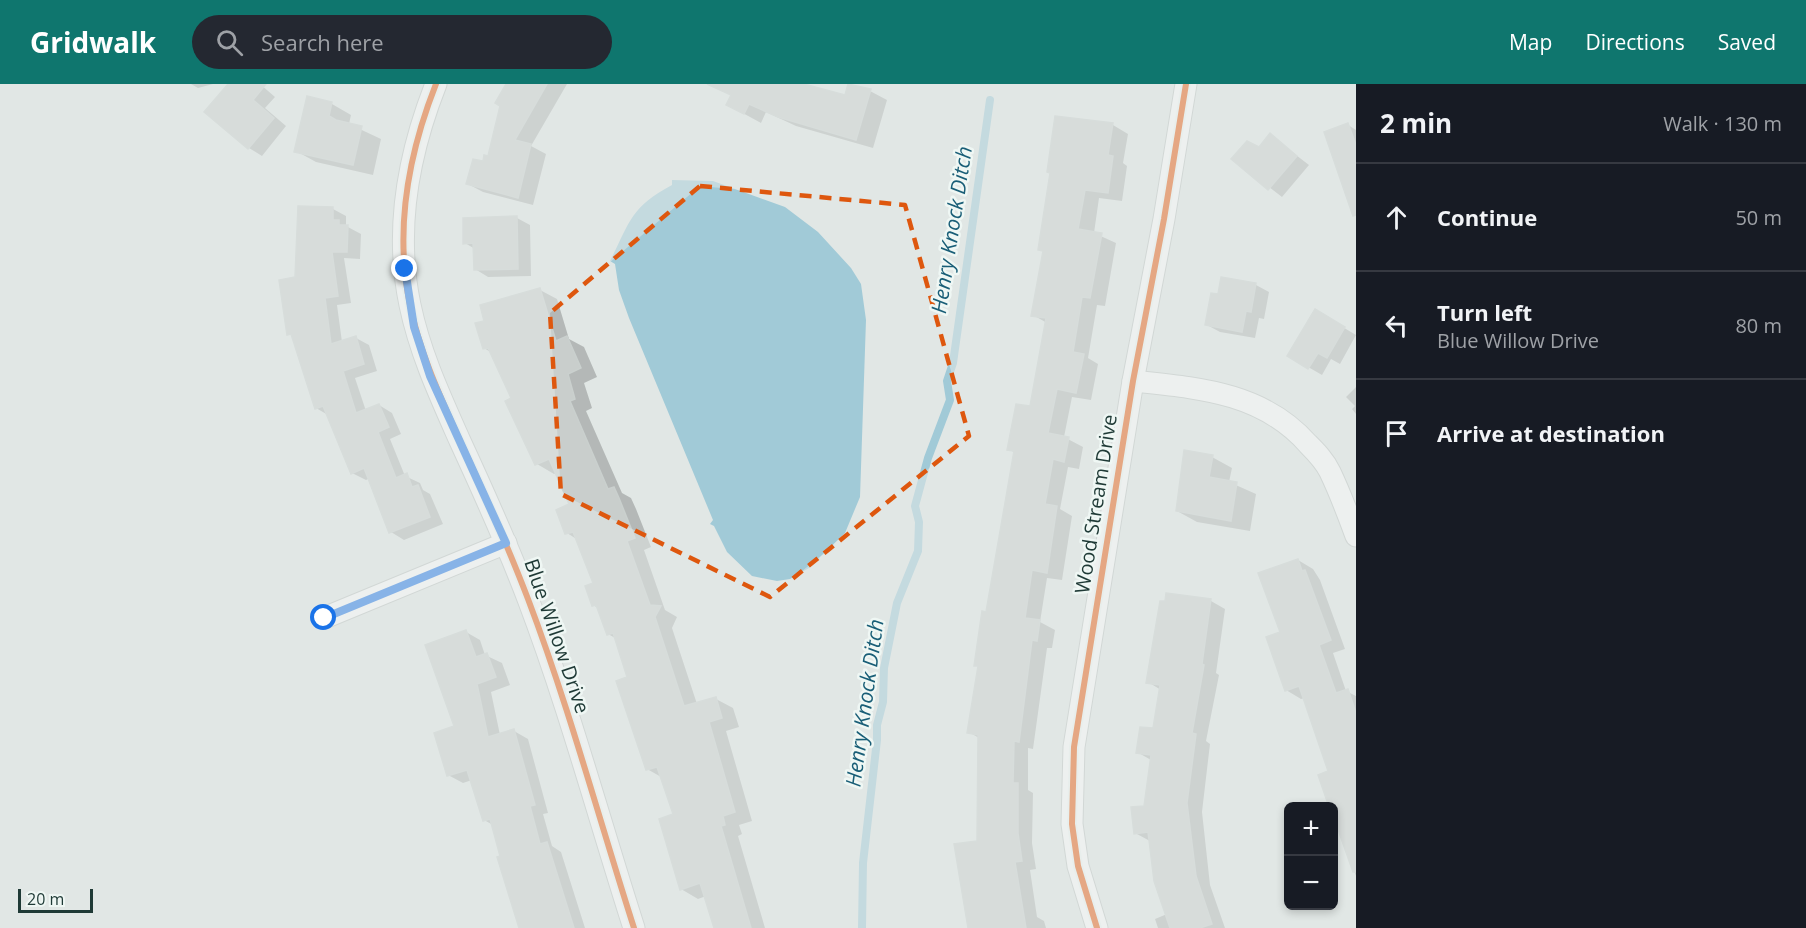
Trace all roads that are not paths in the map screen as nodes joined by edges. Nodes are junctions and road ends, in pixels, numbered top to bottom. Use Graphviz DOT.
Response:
graph roads {
  1 [pos="436,84"];
  2 [pos="1186,84"];
  3 [pos="1133,381"];
  4 [pos="1356,536"];
  5 [pos="506,543"];
  6 [pos="324,618"];
  7 [pos="634,928"];
  8 [pos="1097,928"];
  1 -- 5 [label="street, Blue Willow Drive"];
  2 -- 3 [label="street, Wood Stream Drive"];
  3 -- 4 [label="street"];
  3 -- 8 [label="street, Wood Stream Drive"];
  5 -- 6 [label="street"];
  5 -- 7 [label="street, Blue Willow Drive"];
}
